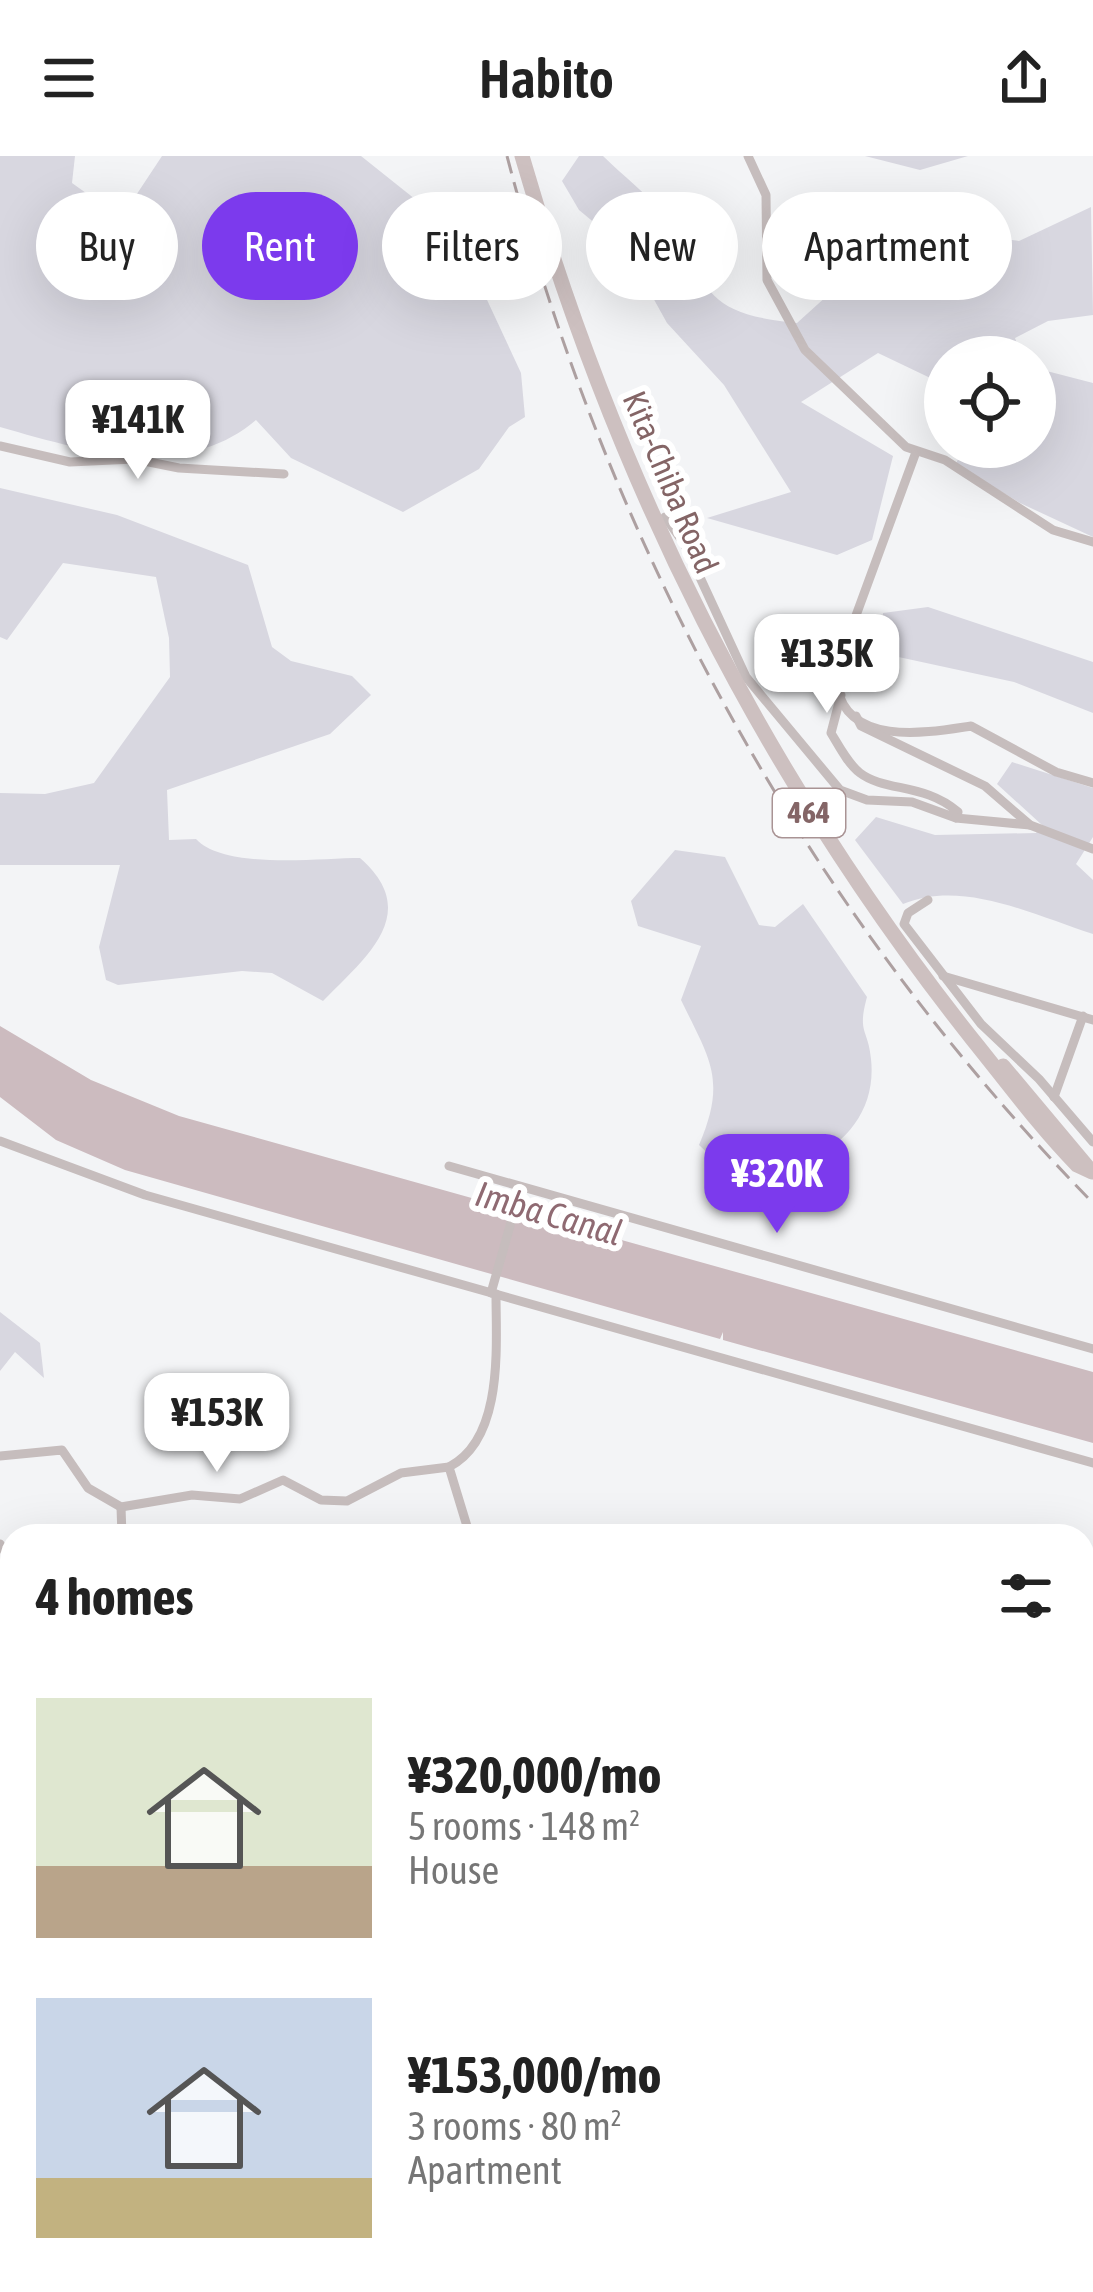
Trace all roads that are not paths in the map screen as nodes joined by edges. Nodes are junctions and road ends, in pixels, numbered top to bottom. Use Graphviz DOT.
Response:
graph roads {
  1 [pos="522,156"];
  2 [pos="748,156"];
  3 [pos="0,446"];
  4 [pos="916,452"];
  5 [pos="284,474"];
  6 [pos="665,517"];
  7 [pos="1093,542"];
  8 [pos="841,694"];
  9 [pos="855,713"];
  10 [pos="1093,783"];
  11 [pos="956,818"];
  12 [pos="1030,825"];
  13 [pos="1093,849"];
  14 [pos="928,900"];
  15 [pos="942,976"];
  16 [pos="1088,1018"];
  17 [pos="978,1045"];
  18 [pos="1056,1100"];
  19 [pos="1045,1114"];
  20 [pos="0,1141"];
  21 [pos="1093,1142"];
  22 [pos="448,1166"];
  23 [pos="1092,1173"];
  24 [pos="521,1187"];
  25 [pos="493,1289"];
  26 [pos="1093,1348"];
  27 [pos="0,1456"];
  28 [pos="1093,1463"];
  29 [pos="448,1467"];
  30 [pos="121,1507"];
  31 [pos="122,1524"];
  32 [pos="466,1524"];
  1 -- 17 [label="highway, Kita-Chiba Road / 464"];
  2 -- 4 [label="street"];
  3 -- 5 [label="street"];
  4 -- 7 [label="street"];
  4 -- 8 [label="street"];
  6 -- 11 [label="street"];
  8 -- 9 [label="street"];
  8 -- 11 [label="street"];
  9 -- 10 [label="street"];
  9 -- 12 [label="street"];
  11 -- 12 [label="street"];
  12 -- 13 [label="street"];
  14 -- 15 [label="street"];
  15 -- 16 [label="street"];
  15 -- 18 [label="street"];
  16 -- 18 [label="street"];
  17 -- 19 [label="highway, Kita-Chiba Road / 464"];
  17 -- 23 [label="highway, Kita-Chiba Road / 464"];
  18 -- 19 [label="street"];
  18 -- 21 [label="street"];
  19 -- 23 [label="highway, Kita-Chiba Road / 464"];
  20 -- 25 [label="street"];
  22 -- 24 [label="street"];
  24 -- 25 [label="street"];
  24 -- 26 [label="street"];
  25 -- 28 [label="street"];
  25 -- 29 [label="street"];
  27 -- 30 [label="street"];
  29 -- 30 [label="street"];
  29 -- 32 [label="street"];
  30 -- 31 [label="street"];
}
